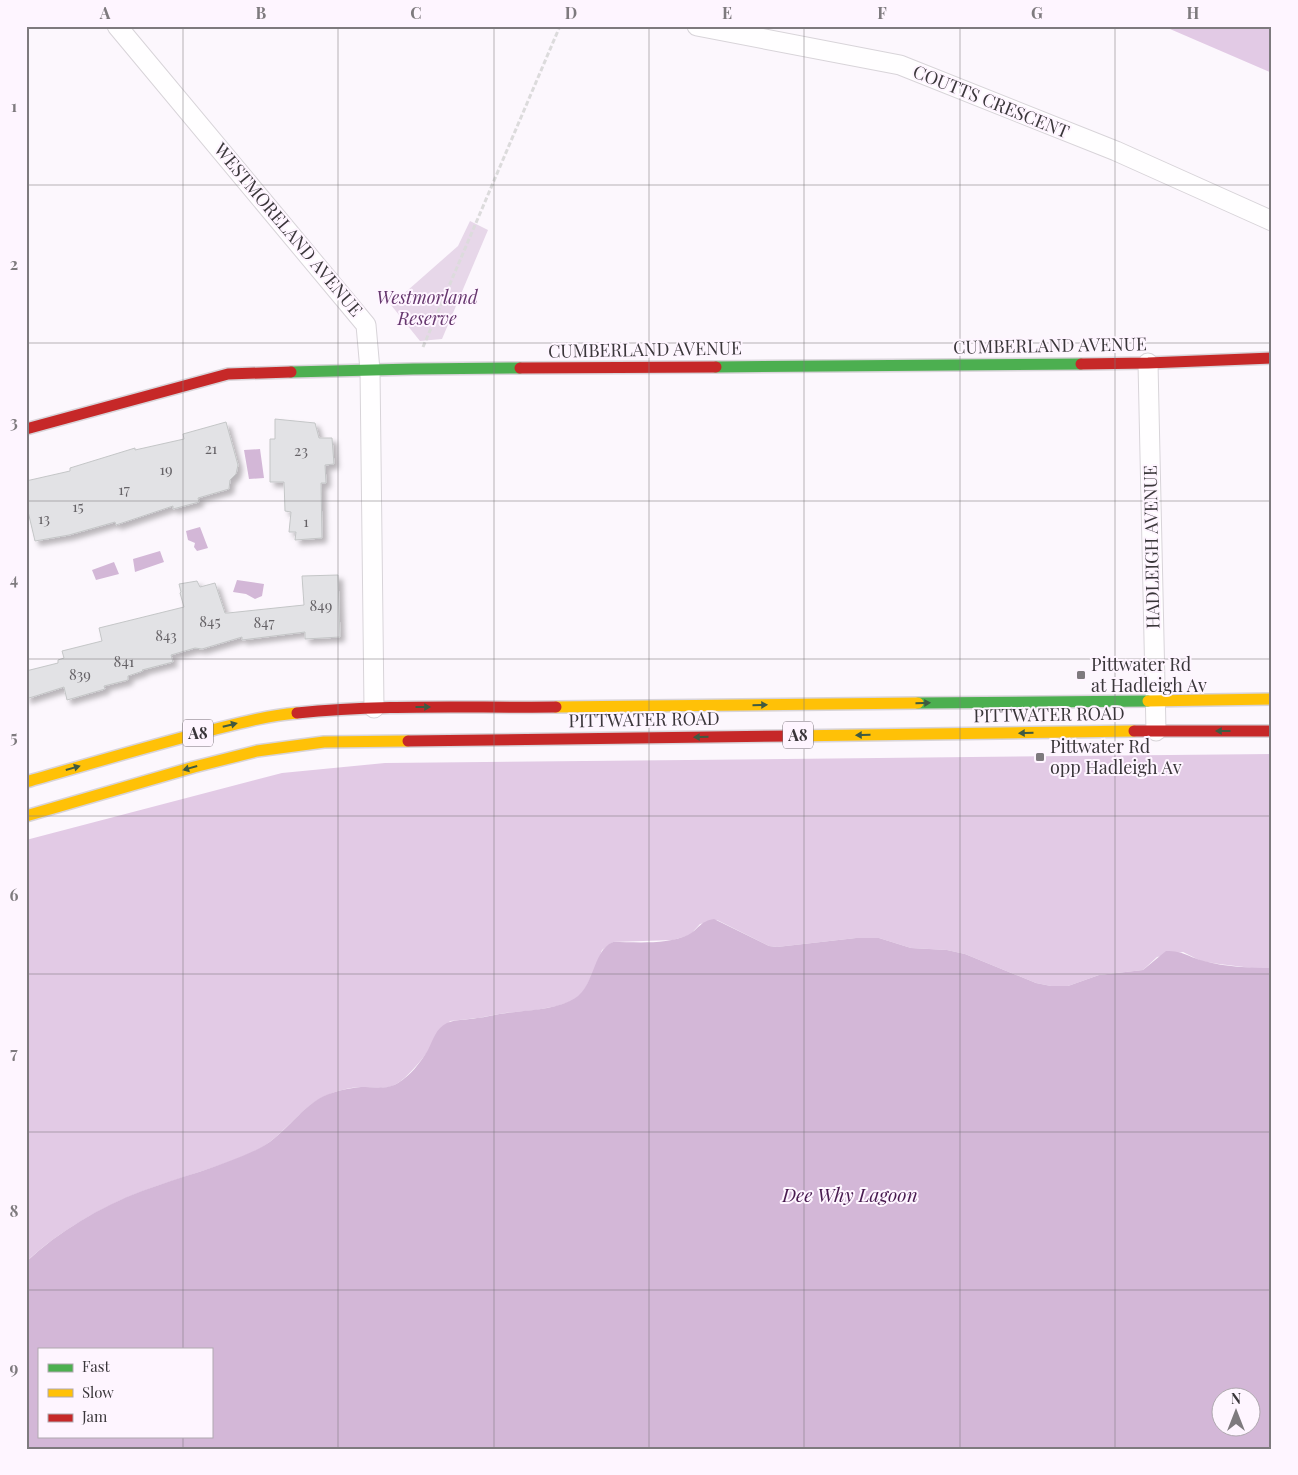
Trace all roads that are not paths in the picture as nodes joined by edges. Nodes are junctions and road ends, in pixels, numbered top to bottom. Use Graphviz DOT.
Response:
graph roads {
  1 [pos="117,26"];
  2 [pos="697,26"];
  3 [pos="1272,221"];
  4 [pos="1272,358"];
  5 [pos="1148,363"];
  6 [pos="370,370"];
  7 [pos="26,429"];
  8 [pos="1272,698"];
  9 [pos="1155,700"];
  10 [pos="374,708"];
  11 [pos="1156,731"];
  12 [pos="1272,731"];
  13 [pos="26,782"];
  14 [pos="26,816"];
  1 -- 6 [label="street, WESTMORELAND AVENUE"];
  2 -- 3 [label="street, COUTTS CRESCENT"];
  4 -- 5 [label="main road, CUMBERLAND AVENUE"];
  5 -- 6 [label="main road, CUMBERLAND AVENUE"];
  5 -- 9 [label="street, HADLEIGH AVENUE"];
  6 -- 7 [label="main road, CUMBERLAND AVENUE"];
  6 -- 10 [label="street, WESTMORELAND AVENUE"];
  8 -- 9 [label="main road, PITTWATER ROAD / A8"];
  10 -- 9 [label="main road, PITTWATER ROAD / A8, one-way"];
  9 -- 11 [label="street, HADLEIGH AVENUE"];
  13 -- 10 [label="main road, PITTWATER ROAD / A8, one-way"];
  12 -- 11 [label="main road, PITTWATER ROAD / A8, one-way"];
  11 -- 14 [label="main road, PITTWATER ROAD / A8, one-way"];
}
